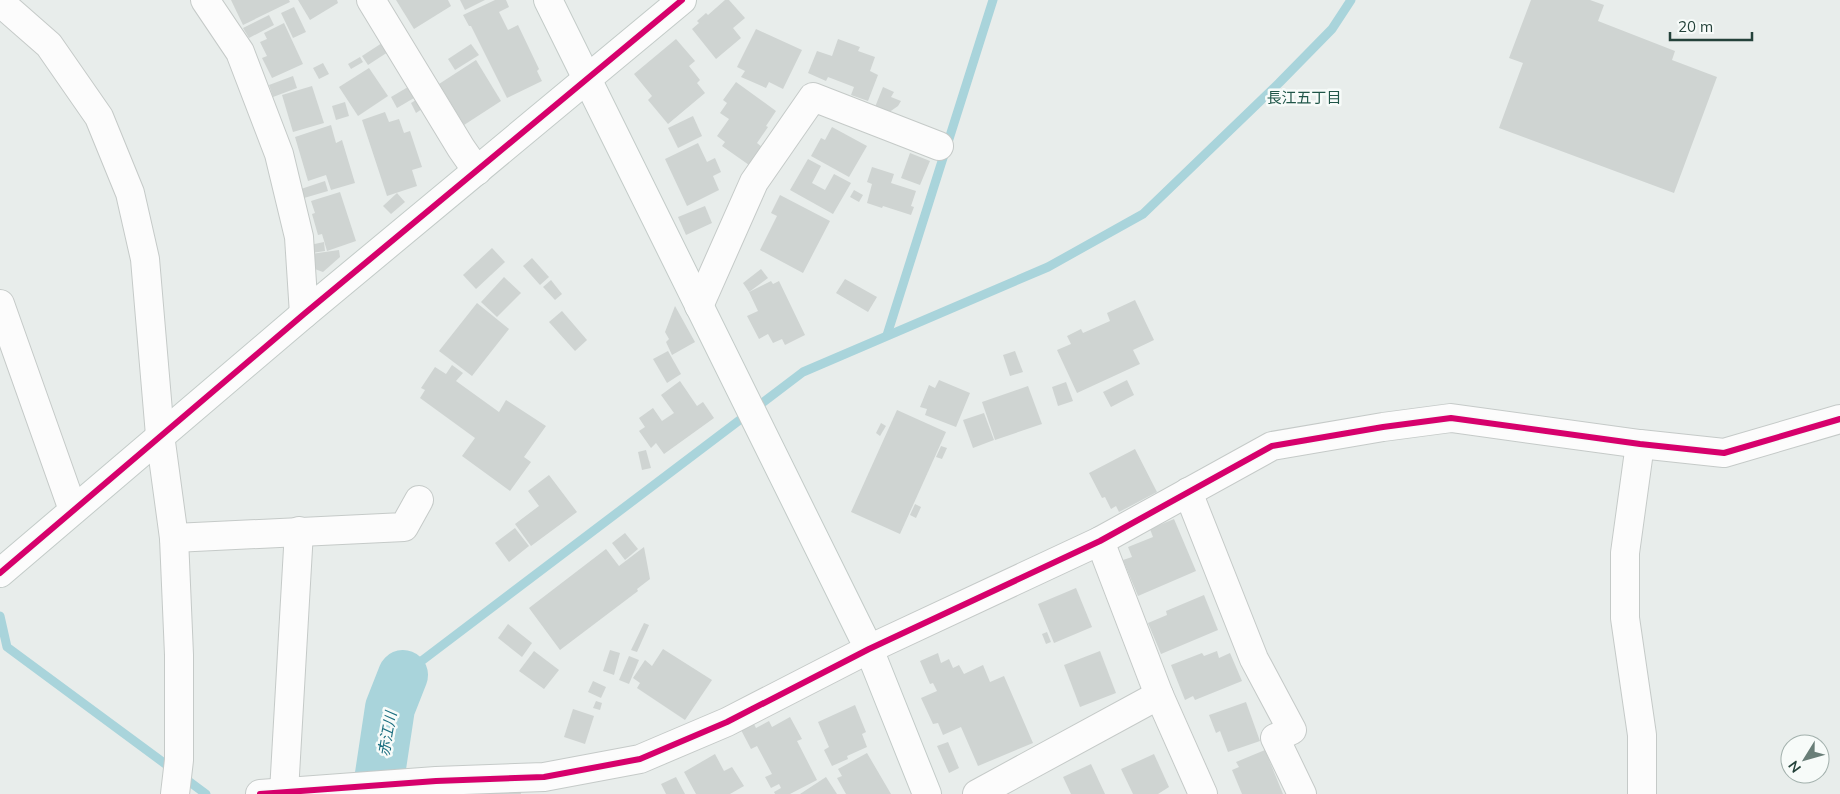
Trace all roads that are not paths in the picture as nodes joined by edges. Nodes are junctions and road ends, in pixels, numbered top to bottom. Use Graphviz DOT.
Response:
graph roads {
  1 [pos="205,0"];
  2 [pos="371,0"];
  3 [pos="548,0"];
  4 [pos="682,0"];
  5 [pos="0,2"];
  6 [pos="588,78"];
  7 [pos="939,146"];
  8 [pos="477,171"];
  9 [pos="0,304"];
  10 [pos="699,306"];
  11 [pos="304,314"];
  12 [pos="1840,419"];
  13 [pos="160,436"];
  14 [pos="1640,444"];
  15 [pos="1188,492"];
  16 [pos="420,500"];
  17 [pos="73,510"];
  18 [pos="299,531"];
  19 [pos="174,538"];
  20 [pos="1100,541"];
  21 [pos="0,573"];
  22 [pos="869,649"];
  23 [pos="1159,695"];
  24 [pos="437,788"];
  25 [pos="272,793"];
  26 [pos="175,794"];
  27 [pos="927,794"];
  28 [pos="977,794"];
  29 [pos="1203,794"];
  30 [pos="1302,794"];
  31 [pos="1642,794"];
  1 -- 11 [label="street"];
  2 -- 8 [label="street"];
  3 -- 6 [label="street"];
  4 -- 6 [label="street"];
  5 -- 13 [label="street"];
  6 -- 8 [label="street"];
  6 -- 10 [label="street"];
  7 -- 10 [label="street"];
  8 -- 11 [label="street"];
  9 -- 17 [label="street"];
  10 -- 22 [label="street"];
  11 -- 13 [label="street"];
  12 -- 14 [label="street"];
  13 -- 17 [label="street"];
  13 -- 19 [label="street"];
  14 -- 15 [label="street"];
  14 -- 31 [label="street"];
  15 -- 20 [label="street"];
  15 -- 30 [label="street"];
  16 -- 18 [label="street"];
  17 -- 21 [label="street"];
  18 -- 19 [label="street"];
  18 -- 25 [label="street"];
  19 -- 26 [label="street"];
  20 -- 22 [label="street"];
  20 -- 23 [label="street"];
  22 -- 24 [label="street"];
  22 -- 27 [label="street"];
  23 -- 28 [label="street"];
  23 -- 29 [label="street"];
  24 -- 25 [label="street"];
}
